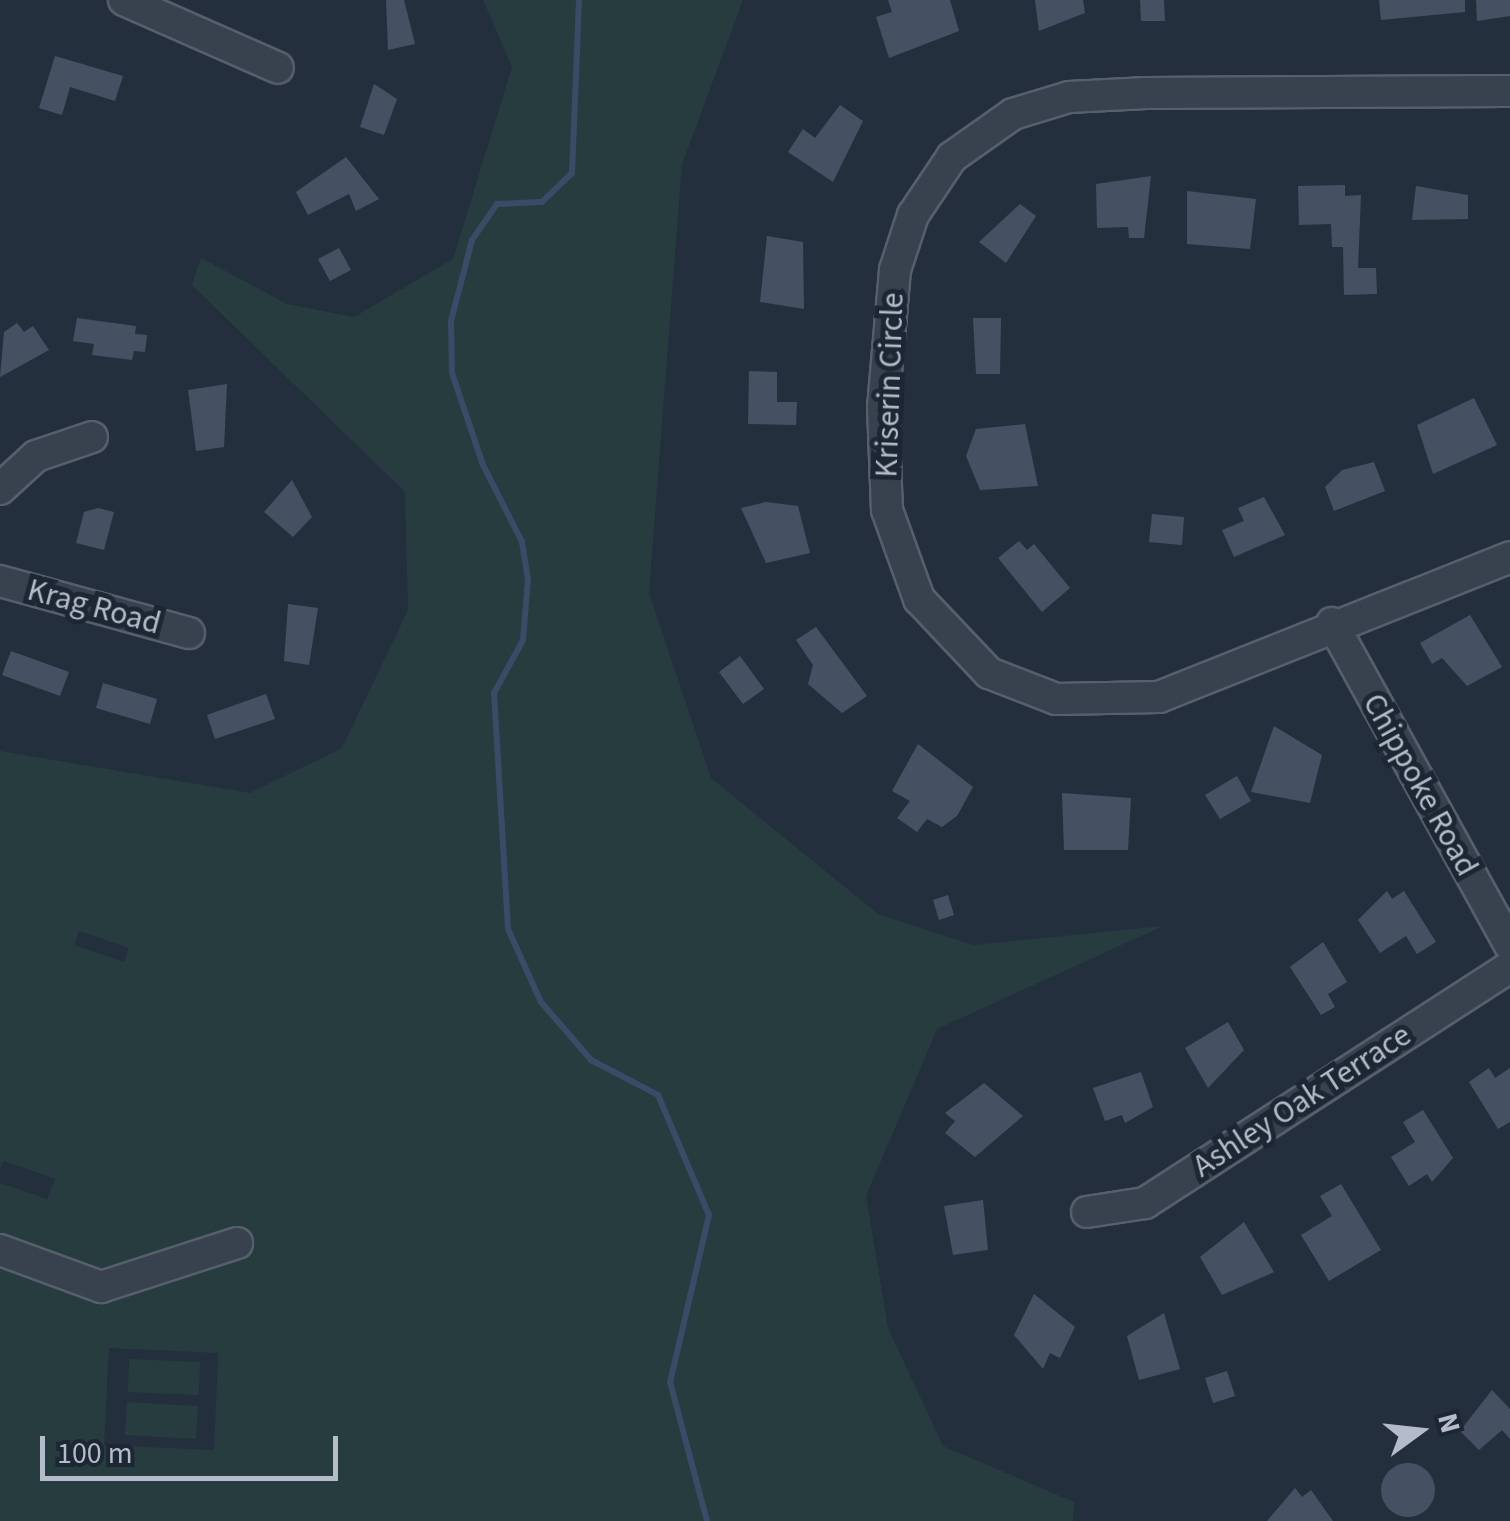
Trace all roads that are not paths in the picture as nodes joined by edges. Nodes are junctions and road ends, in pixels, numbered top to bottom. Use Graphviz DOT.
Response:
graph roads {
  1 [pos="124,0"];
  2 [pos="171,8"];
  3 [pos="278,68"];
  4 [pos="1510,91"];
  5 [pos="92,437"];
  6 [pos="0,490"];
  7 [pos="1510,557"];
  8 [pos="0,581"];
  9 [pos="1332,623"];
  10 [pos="189,633"];
  11 [pos="1510,946"];
  12 [pos="1510,967"];
  13 [pos="1087,1212"];
  14 [pos="237,1243"];
  15 [pos="0,1250"];
  1 -- 2 [label="street"];
  2 -- 3 [label="street"];
  4 -- 9 [label="street, Kriserin Circle"];
  5 -- 6 [label="street"];
  7 -- 9 [label="street, Kriserin Circle"];
  8 -- 10 [label="street, Krag Road"];
  9 -- 11 [label="street, Chippoke Road"];
  12 -- 13 [label="street, Ashley Oak Terrace"];
  14 -- 15 [label="street"];
}
